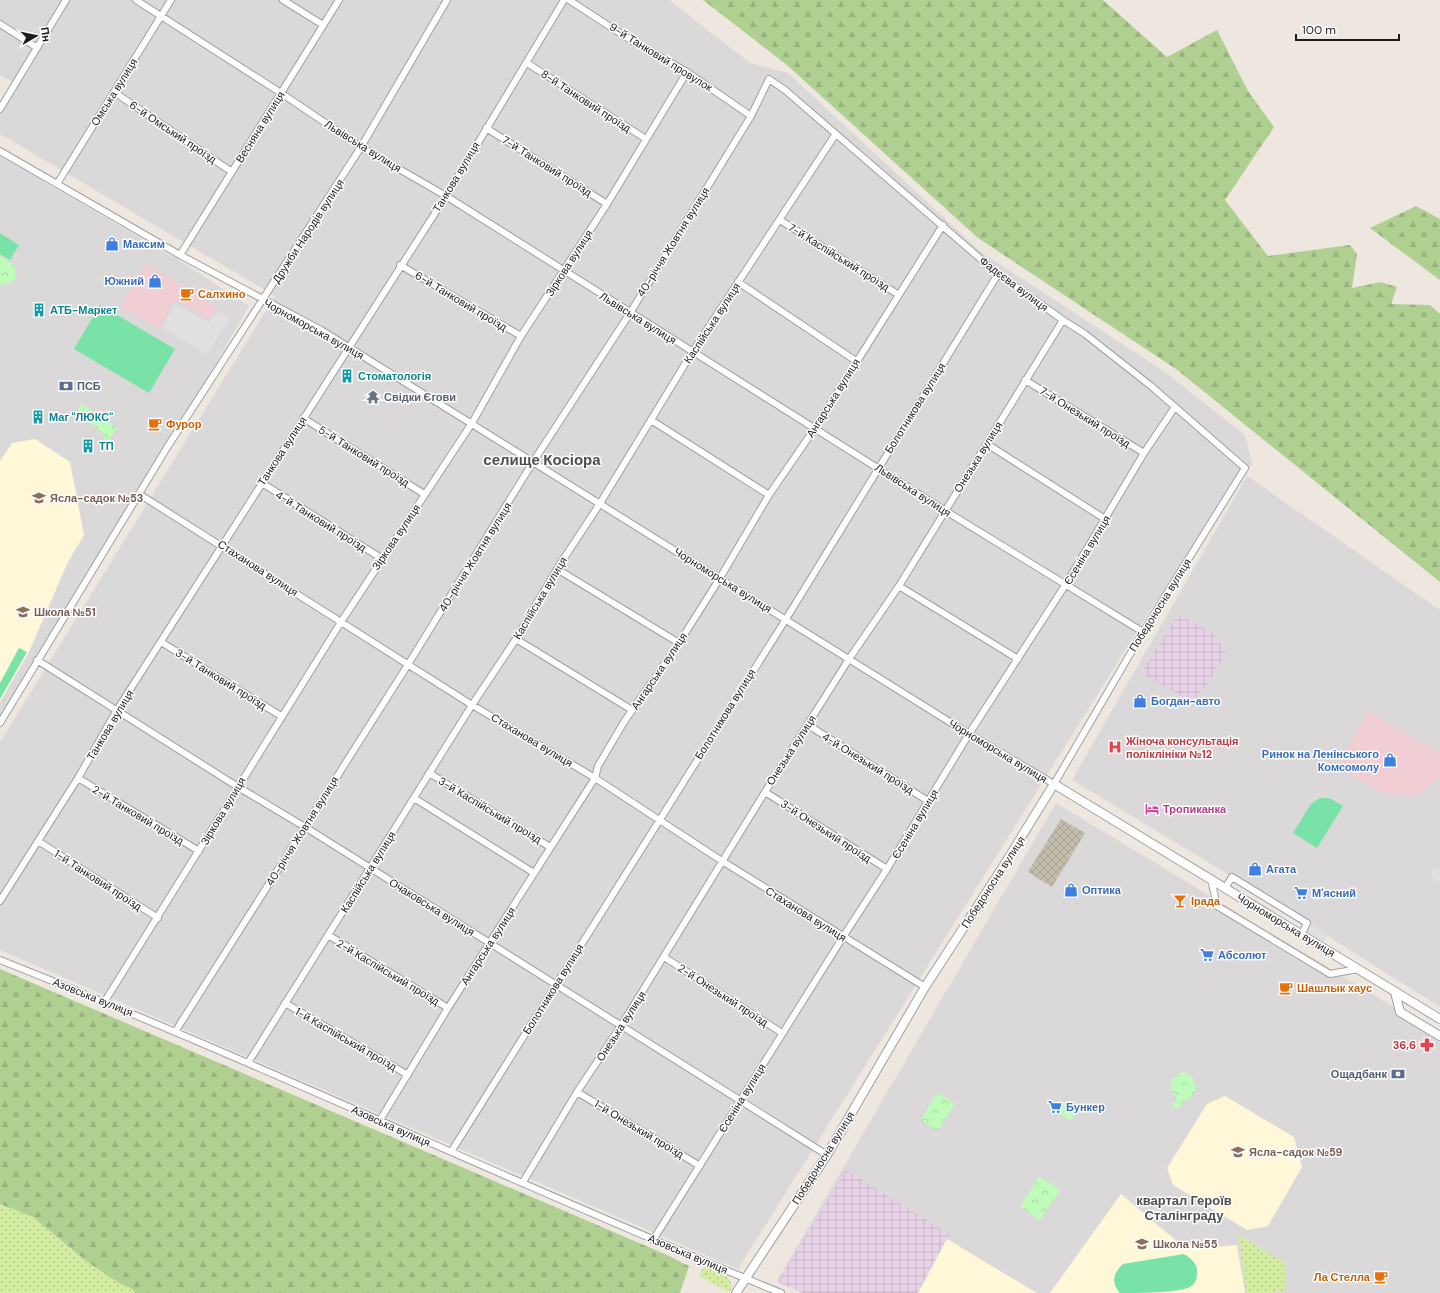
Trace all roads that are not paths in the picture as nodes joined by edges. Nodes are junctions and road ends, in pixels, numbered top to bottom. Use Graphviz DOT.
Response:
graph roads {
  1 [pos="66,0"];
  2 [pos="136,0"];
  3 [pos="171,0"];
  4 [pos="283,0"];
  5 [pos="339,0"];
  6 [pos="447,0"];
  7 [pos="564,0"];
  8 [pos="569,0"];
  9 [pos="161,16"];
  10 [pos="0,24"];
  11 [pos="323,25"];
  12 [pos="36,47"];
  13 [pos="527,63"];
  14 [pos="687,72"];
  15 [pos="769,79"];
  16 [pos="114,92"];
  17 [pos="281,93"];
  18 [pos="0,109"];
  19 [pos="751,116"];
  20 [pos="486,128"];
  21 [pos="835,134"];
  22 [pos="646,139"];
  23 [pos="361,147"];
  24 [pos="0,151"];
  25 [pos="232,172"];
  26 [pos="57,184"];
  27 [pos="446,196"];
  28 [pos="607,204"];
  29 [pos="780,220"];
  30 [pos="943,225"];
  31 [pos="180,255"];
  32 [pos="400,265"];
  33 [pos="563,272"];
  34 [pos="998,274"];
  35 [pos="738,282"];
  36 [pos="899,295"];
  37 [pos="263,300"];
  38 [pos="630,313"];
  39 [pos="1063,320"];
  40 [pos="521,336"];
  41 [pos="349,347"];
  42 [pos="693,351"];
  43 [pos="856,361"];
  44 [pos="1025,380"];
  45 [pos="1175,407"];
  46 [pos="303,418"];
  47 [pos="651,420"];
  48 [pos="472,423"];
  49 [pos="815,428"];
  50 [pos="987,444"];
  51 [pos="1144,454"];
  52 [pos="533,462"];
  53 [pos="878,467"];
  54 [pos="1244,468"];
  55 [pos="262,483"];
  56 [pos="139,494"];
  57 [pos="424,494"];
  58 [pos="769,495"];
  59 [pos="599,505"];
  60 [pos="944,510"];
  61 [pos="1105,519"];
  62 [pos="222,545"];
  63 [pos="381,558"];
  64 [pos="556,569"];
  65 [pos="720,578"];
  66 [pos="1066,584"];
  67 [pos="899,586"];
  68 [pos="786,619"];
  69 [pos="340,622"];
  70 [pos="1143,632"];
  71 [pos="516,639"];
  72 [pos="162,642"];
  73 [pos="678,643"];
  74 [pos="849,659"];
  75 [pos="1018,659"];
  76 [pos="37,660"];
  77 [pos="409,664"];
  78 [pos="472,705"];
  79 [pos="117,710"];
  80 [pos="632,710"];
  81 [pos="281,716"];
  82 [pos="0,723"];
  83 [pos="808,725"];
  84 [pos="969,734"];
  85 [pos="429,773"];
  86 [pos="78,778"];
  87 [pos="595,778"];
  88 [pos="1054,784"];
  89 [pos="238,787"];
  90 [pos="765,792"];
  91 [pos="414,798"];
  92 [pos="928,801"];
  93 [pos="659,819"];
  94 [pos="305,827"];
  95 [pos="38,841"];
  96 [pos="550,847"];
  97 [pos="199,851"];
  98 [pos="722,861"];
  99 [pos="371,869"];
  100 [pos="887,869"];
  101 [pos="534,873"];
  102 [pos="1211,880"];
  103 [pos="1225,888"];
  104 [pos="0,901"];
  105 [pos="158,918"];
  106 [pos="328,935"];
  107 [pos="1301,935"];
  108 [pos="843,937"];
  109 [pos="490,944"];
  110 [pos="664,957"];
  111 [pos="0,960"];
  112 [pos="1358,969"];
  113 [pos="556,985"];
  114 [pos="925,987"];
  115 [pos="1395,992"];
  116 [pos="105,1001"];
  117 [pos="285,1003"];
  118 [pos="448,1008"];
  119 [pos="1440,1019"];
  120 [pos="621,1026"];
  121 [pos="176,1032"];
  122 [pos="782,1033"];
  123 [pos="1440,1036"];
  124 [pos="248,1063"];
  125 [pos="408,1075"];
  126 [pos="578,1092"];
  127 [pos="740,1100"];
  128 [pos="380,1120"];
  129 [pos="451,1152"];
  130 [pos="827,1155"];
  131 [pos="700,1166"];
  132 [pos="522,1182"];
  133 [pos="653,1240"];
  134 [pos="745,1278"];
  135 [pos="736,1293"];
  136 [pos="781,1293"];
  1 -- 12 [label="street"];
  2 -- 9 [label="street, Львівська вулиця"];
  3 -- 9 [label="street, Омська вулиця"];
  4 -- 11 [label="street"];
  5 -- 11 [label="street, Весняна вулиця"];
  6 -- 23 [label="street, Дружби Народів вулиця"];
  7 -- 13 [label="street, Танкова вулиця"];
  8 -- 14 [label="street, 9-й Танковий провулок"];
  9 -- 16 [label="street, Омська вулиця"];
  9 -- 17 [label="street, Львівська вулиця"];
  10 -- 12 [label="street"];
  11 -- 17 [label="street, Весняна вулиця"];
  12 -- 18 [label="street"];
  13 -- 20 [label="street, Танкова вулиця"];
  13 -- 22 [label="street, 8-й Танковий проїзд"];
  14 -- 19 [label="street, 9-й Танковий провулок"];
  14 -- 22 [label="street, Зіркова вулиця"];
  15 -- 19 [label="street, 40-річчя Жовтня вулиця"];
  15 -- 21 [label="street, Фадєєва вулиця"];
  16 -- 25 [label="street, 6-й Омський проїзд"];
  16 -- 26 [label="street, Омська вулиця"];
  17 -- 23 [label="street, Львівська вулиця"];
  17 -- 25 [label="street, Весняна вулиця"];
  19 -- 38 [label="street, 40-річчя Жовтня вулиця"];
  20 -- 27 [label="street, Танкова вулиця"];
  20 -- 28 [label="street, 7-й Танковий проїзд"];
  21 -- 29 [label="street, Каспійська вулиця"];
  21 -- 30 [label="street, Фадєєва вулиця"];
  22 -- 28 [label="street, Зіркова вулиця"];
  23 -- 27 [label="street, Львівська вулиця"];
  23 -- 37 [label="street, Дружби Народів вулиця"];
  24 -- 26 [label="street, Чорноморська вулиця"];
  25 -- 31 [label="street, Весняна вулиця"];
  26 -- 31 [label="street, Чорноморська вулиця"];
  27 -- 32 [label="street, Танкова вулиця"];
  27 -- 33 [label="street, Львівська вулиця"];
  28 -- 33 [label="street, Зіркова вулиця"];
  29 -- 35 [label="street, Каспійська вулиця"];
  29 -- 36 [label="street, 7-й Каспійський проїзд"];
  30 -- 34 [label="street, Фадєєва вулиця"];
  30 -- 36 [label="street, Ангарська вулиця"];
  31 -- 37 [label="street, Чорноморська вулиця"];
  32 -- 40 [label="street, 6-й Танковий проїзд"];
  32 -- 41 [label="street, Танкова вулиця"];
  33 -- 38 [label="street, Львівська вулиця"];
  33 -- 40 [label="street, Зіркова вулиця"];
  34 -- 39 [label="street, Фадєєва вулиця"];
  34 -- 53 [label="street, Болотникова вулиця"];
  35 -- 42 [label="street, Каспійська вулиця"];
  35 -- 43 [label="street"];
  36 -- 43 [label="street, Ангарська вулиця"];
  37 -- 41 [label="street, Чорноморська вулиця"];
  37 -- 56 [label="street, Дружби Народів вулиця"];
  38 -- 42 [label="street, Львівська вулиця"];
  38 -- 52 [label="street, 40-річчя Жовтня вулиця"];
  39 -- 44 [label="street, Онезька вулиця"];
  39 -- 45 [label="street, Фадєєва вулиця"];
  40 -- 48 [label="street, Зіркова вулиця"];
  41 -- 46 [label="street, Танкова вулиця"];
  41 -- 48 [label="street, Чорноморська вулиця"];
  42 -- 47 [label="street, Каспійська вулиця"];
  42 -- 49 [label="street, Львівська вулиця"];
  43 -- 49 [label="street, Ангарська вулиця"];
  44 -- 50 [label="street, Онезька вулиця"];
  44 -- 51 [label="street, 7-й Онезький проїзд"];
  45 -- 51 [label="street, Єсеніна вулиця"];
  45 -- 54 [label="street, Фадєєва вулиця"];
  46 -- 55 [label="street, Танкова вулиця"];
  46 -- 57 [label="street, 5-й Танковий проїзд"];
  47 -- 58 [label="street"];
  47 -- 59 [label="street, Каспійська вулиця"];
  48 -- 52 [label="street, Чорноморська вулиця"];
  48 -- 57 [label="street, Зіркова вулиця"];
  49 -- 53 [label="street, Львівська вулиця"];
  49 -- 58 [label="street, Ангарська вулиця"];
  50 -- 60 [label="street, Онезька вулиця"];
  50 -- 61 [label="street"];
  51 -- 61 [label="street, Єсеніна вулиця"];
  52 -- 59 [label="street, Чорноморська вулиця"];
  52 -- 77 [label="street, 40-річчя Жовтня вулиця"];
  53 -- 60 [label="street, Львівська вулиця"];
  53 -- 68 [label="street, Болотникова вулиця"];
  54 -- 70 [label="street, Победоносна вулиця"];
  55 -- 62 [label="street, Танкова вулиця"];
  55 -- 63 [label="street, 4-й Танковий проїзд"];
  56 -- 62 [label="street, Стаханова вулиця"];
  56 -- 76 [label="street, Дружби Народів вулиця"];
  57 -- 63 [label="street, Зіркова вулиця"];
  58 -- 65 [label="street, Ангарська вулиця"];
  59 -- 64 [label="street, Каспійська вулиця"];
  59 -- 65 [label="street, Чорноморська вулиця"];
  60 -- 66 [label="street, Львівська вулиця"];
  60 -- 67 [label="street, Онезька вулиця"];
  61 -- 66 [label="street, Єсеніна вулиця"];
  62 -- 69 [label="street, Стаханова вулиця"];
  62 -- 72 [label="street, Танкова вулиця"];
  63 -- 69 [label="street, Зіркова вулиця"];
  64 -- 71 [label="street, Каспійська вулиця"];
  64 -- 73 [label="street"];
  65 -- 68 [label="street, Чорноморська вулиця"];
  65 -- 73 [label="street, Ангарська вулиця"];
  66 -- 70 [label="street, Львівська вулиця"];
  66 -- 75 [label="street, Єсеніна вулиця"];
  67 -- 74 [label="street, Онезька вулиця"];
  67 -- 75 [label="street"];
  68 -- 74 [label="street, Чорноморська вулиця"];
  68 -- 93 [label="street, Болотникова вулиця"];
  69 -- 77 [label="street, Стаханова вулиця"];
  69 -- 81 [label="street, Зіркова вулиця"];
  70 -- 88 [label="street, Победоносна вулиця"];
  71 -- 78 [label="street, Каспійська вулиця"];
  71 -- 80 [label="street"];
  72 -- 79 [label="street, Танкова вулиця"];
  72 -- 81 [label="street, 3-й Танковий проїзд"];
  73 -- 80 [label="street, Ангарська вулиця"];
  74 -- 83 [label="street, Онезька вулиця"];
  74 -- 84 [label="street, Чорноморська вулиця"];
  75 -- 84 [label="street, Єсеніна вулиця"];
  76 -- 79 [label="street, Очаковська вулиця"];
  76 -- 82 [label="street, Дружби Народів вулиця"];
  77 -- 78 [label="street, Стаханова вулиця"];
  77 -- 94 [label="street, 40-річчя Жовтня вулиця"];
  78 -- 85 [label="street, Каспійська вулиця"];
  78 -- 87 [label="street, Стаханова вулиця"];
  79 -- 86 [label="street, Танкова вулиця"];
  79 -- 89 [label="street, Очаковська вулиця"];
  80 -- 87 [label="street, Ангарська вулиця"];
  81 -- 89 [label="street, Зіркова вулиця"];
  83 -- 90 [label="street, Онезька вулиця"];
  83 -- 92 [label="street, 4-й Онезький проїзд"];
  84 -- 88 [label="street, Чорноморська вулиця"];
  84 -- 92 [label="street, Єсеніна вулиця"];
  85 -- 91 [label="street, Каспійська вулиця"];
  85 -- 96 [label="street, 3-й Каспійський проїзд"];
  86 -- 95 [label="street, Танкова вулиця"];
  86 -- 97 [label="street, 2-й Танковий проїзд"];
  87 -- 93 [label="street, Стаханова вулиця"];
  87 -- 96 [label="street, Ангарська вулиця"];
  88 -- 102 [label="street, Чорноморська вулиця"];
  88 -- 114 [label="street, Победоносна вулиця"];
  89 -- 94 [label="street, Очаковська вулиця"];
  89 -- 97 [label="street, Зіркова вулиця"];
  90 -- 98 [label="street, Онезька вулиця"];
  90 -- 100 [label="street, 3-й Онезький проїзд"];
  91 -- 99 [label="street, Каспійська вулиця"];
  91 -- 101 [label="street"];
  92 -- 100 [label="street, Єсеніна вулиця"];
  93 -- 98 [label="street, Стаханова вулиця"];
  93 -- 113 [label="street, Болотникова вулиця"];
  94 -- 99 [label="street, Очаковська вулиця"];
  94 -- 121 [label="street, 40-річчя Жовтня вулиця"];
  95 -- 104 [label="street, Танкова вулиця"];
  95 -- 105 [label="street, 1-й Танковий проїзд"];
  96 -- 101 [label="street, Ангарська вулиця"];
  97 -- 105 [label="street, Зіркова вулиця"];
  98 -- 108 [label="street, Стаханова вулиця"];
  98 -- 110 [label="street, Онезька вулиця"];
  99 -- 106 [label="street, Каспійська вулиця"];
  99 -- 109 [label="street, Очаковська вулиця"];
  100 -- 108 [label="street, Єсеніна вулиця"];
  101 -- 109 [label="street, Ангарська вулиця"];
  102 -- 103 [label="street, Чорноморська вулиця"];
  102 -- 112 [label="street"];
  103 -- 107 [label="street, Чорноморська вулиця"];
  103 -- 107 [label="street"];
  105 -- 116 [label="street, Зіркова вулиця"];
  106 -- 117 [label="street, Каспійська вулиця"];
  106 -- 118 [label="street, 2-й Каспійський проїзд"];
  107 -- 112 [label="street, Чорноморська вулиця"];
  108 -- 114 [label="street, Стаханова вулиця"];
  108 -- 122 [label="street, Єсеніна вулиця"];
  109 -- 113 [label="street, Очаковська вулиця"];
  109 -- 118 [label="street, Ангарська вулиця"];
  110 -- 120 [label="street, Онезька вулиця"];
  110 -- 122 [label="street, 2-й Онезький проїзд"];
  111 -- 116 [label="street, Азовська вулиця"];
  112 -- 115 [label="street, Чорноморська вулиця"];
  113 -- 120 [label="street, Очаковська вулиця"];
  113 -- 129 [label="street, Болотникова вулиця"];
  114 -- 130 [label="street, Победоносна вулиця"];
  115 -- 119 [label="street, Чорноморська вулиця"];
  115 -- 123 [label="street"];
  116 -- 121 [label="street, Азовська вулиця"];
  117 -- 124 [label="street, Каспійська вулиця"];
  117 -- 125 [label="street, 1-й Каспійський проїзд"];
  118 -- 125 [label="street, Ангарська вулиця"];
  120 -- 126 [label="street, Онезька вулиця"];
  120 -- 127 [label="street, Очаковська вулиця"];
  121 -- 124 [label="street, Азовська вулиця"];
  122 -- 127 [label="street, Єсеніна вулиця"];
  124 -- 128 [label="street, Азовська вулиця"];
  125 -- 128 [label="street, Ангарська вулиця"];
  126 -- 131 [label="street, 1-й Онезький проїзд"];
  126 -- 132 [label="street, Онезька вулиця"];
  127 -- 130 [label="street, Очаковська вулиця"];
  127 -- 131 [label="street, Єсеніна вулиця"];
  128 -- 129 [label="street, Азовська вулиця"];
  129 -- 132 [label="street, Азовська вулиця"];
  130 -- 134 [label="street, Победоносна вулиця"];
  131 -- 133 [label="street, Єсеніна вулиця"];
  132 -- 133 [label="street, Азовська вулиця"];
  133 -- 134 [label="street, Азовська вулиця"];
  134 -- 135 [label="street, Победоносна вулиця"];
  134 -- 136 [label="street, Азовська вулиця"];
}
